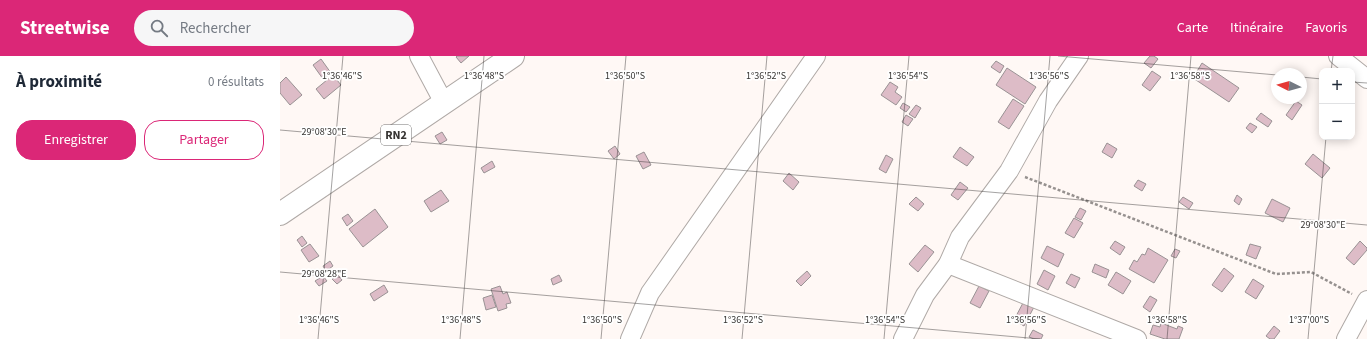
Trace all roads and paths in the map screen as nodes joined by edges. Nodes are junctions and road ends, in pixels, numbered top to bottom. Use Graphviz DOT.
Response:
graph roads {
  1 [pos="419,56"];
  2 [pos="513,56"];
  3 [pos="816,56"];
  4 [pos="1079,56"];
  5 [pos="1338,56"];
  6 [pos="1367,79"];
  7 [pos="444,103"];
  8 [pos="1009,171"];
  9 [pos="280,214"];
  10 [pos="948,264"];
  11 [pos="1367,300"];
  12 [pos="630,339"];
  13 [pos="903,339"];
  14 [pos="1137,339"];
  15 [pos="1346,339"];
  1 -- 7 [label="street"];
  2 -- 7 [label="highway, RN2"];
  3 -- 12 [label="street"];
  4 -- 8 [label="street"];
  5 -- 6 [label="street"];
  7 -- 9 [label="highway, RN2"];
  8 -- 10 [label="street"];
  8 -- 11 [label="path"];
  10 -- 13 [label="street"];
  10 -- 14 [label="street"];
  11 -- 15 [label="street"];
}
